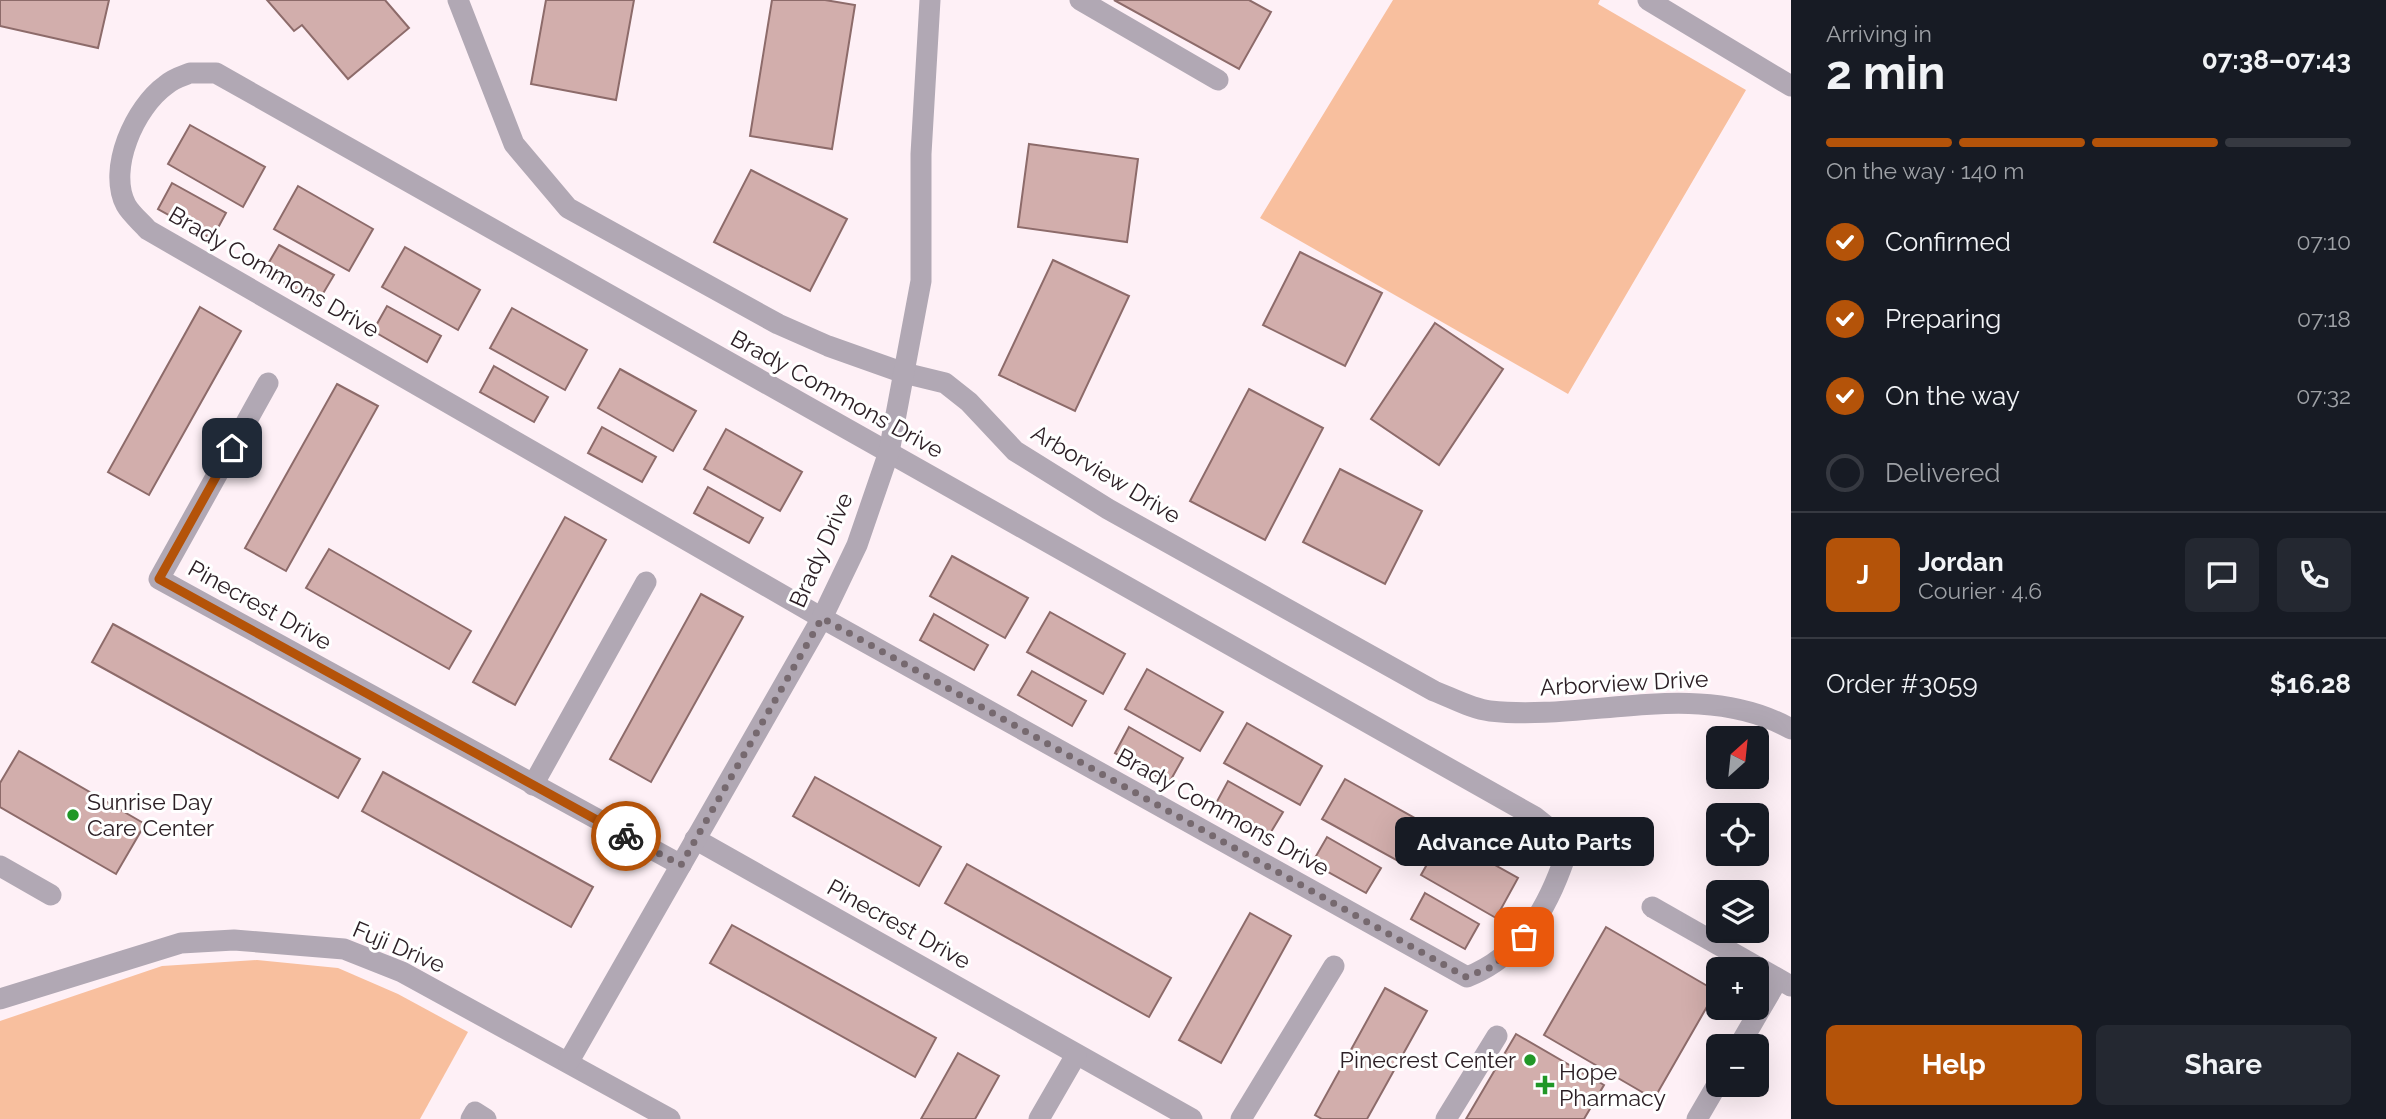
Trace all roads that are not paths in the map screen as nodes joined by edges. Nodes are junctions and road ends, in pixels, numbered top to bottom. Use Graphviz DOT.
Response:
graph roads {
  1 [pos="458,0"];
  2 [pos="930,0"];
  3 [pos="1080,0"];
  4 [pos="1648,0"];
  5 [pos="1218,80"];
  6 [pos="1791,86"];
  7 [pos="904,373"];
  8 [pos="268,383"];
  9 [pos="889,452"];
  10 [pos="646,582"];
  11 [pos="822,618"];
  12 [pos="1791,729"];
  13 [pos="533,785"];
  14 [pos="695,839"];
  15 [pos="681,865"];
  16 [pos="0,866"];
  17 [pos="51,895"];
  18 [pos="1652,906"];
  19 [pos="1334,965"];
  20 [pos="1785,983"];
  21 [pos="0,999"];
  22 [pos="1749,1034"];
  23 [pos="1497,1036"];
  24 [pos="1076,1055"];
  25 [pos="569,1061"];
  26 [pos="1710,1097"];
  27 [pos="471,1119"];
  28 [pos="486,1119"];
  29 [pos="670,1119"];
  30 [pos="1039,1119"];
  31 [pos="1192,1119"];
  32 [pos="1241,1119"];
  33 [pos="1446,1119"];
  34 [pos="1698,1119"];
  1 -- 7 [label="street, Arborview Drive"];
  2 -- 7 [label="street, Brady Drive"];
  3 -- 5 [label="street"];
  4 -- 6 [label="street"];
  7 -- 9 [label="street, Brady Drive"];
  7 -- 12 [label="street, Arborview Drive"];
  8 -- 13 [label="street, Pinecrest Drive"];
  9 -- 11 [label="street, Brady Drive"];
  9 -- 11 [label="street, Brady Commons Drive"];
  9 -- 11 [label="street, Brady Commons Drive"];
  10 -- 13 [label="street"];
  11 -- 14 [label="street, Brady Drive"];
  13 -- 15 [label="street, Pinecrest Drive"];
  14 -- 15 [label="street, Brady Drive"];
  14 -- 24 [label="street, Pinecrest Drive"];
  15 -- 25 [label="street, Brady Drive"];
  16 -- 17 [label="street"];
  18 -- 20 [label="street"];
  19 -- 32 [label="street"];
  20 -- 22 [label="street"];
  21 -- 25 [label="street, Fuji Drive"];
  23 -- 33 [label="street"];
  24 -- 30 [label="street"];
  24 -- 31 [label="street, Pinecrest Drive"];
  25 -- 29 [label="street, Fuji Drive"];
  26 -- 34 [label="street"];
  27 -- 28 [label="street"];
}
